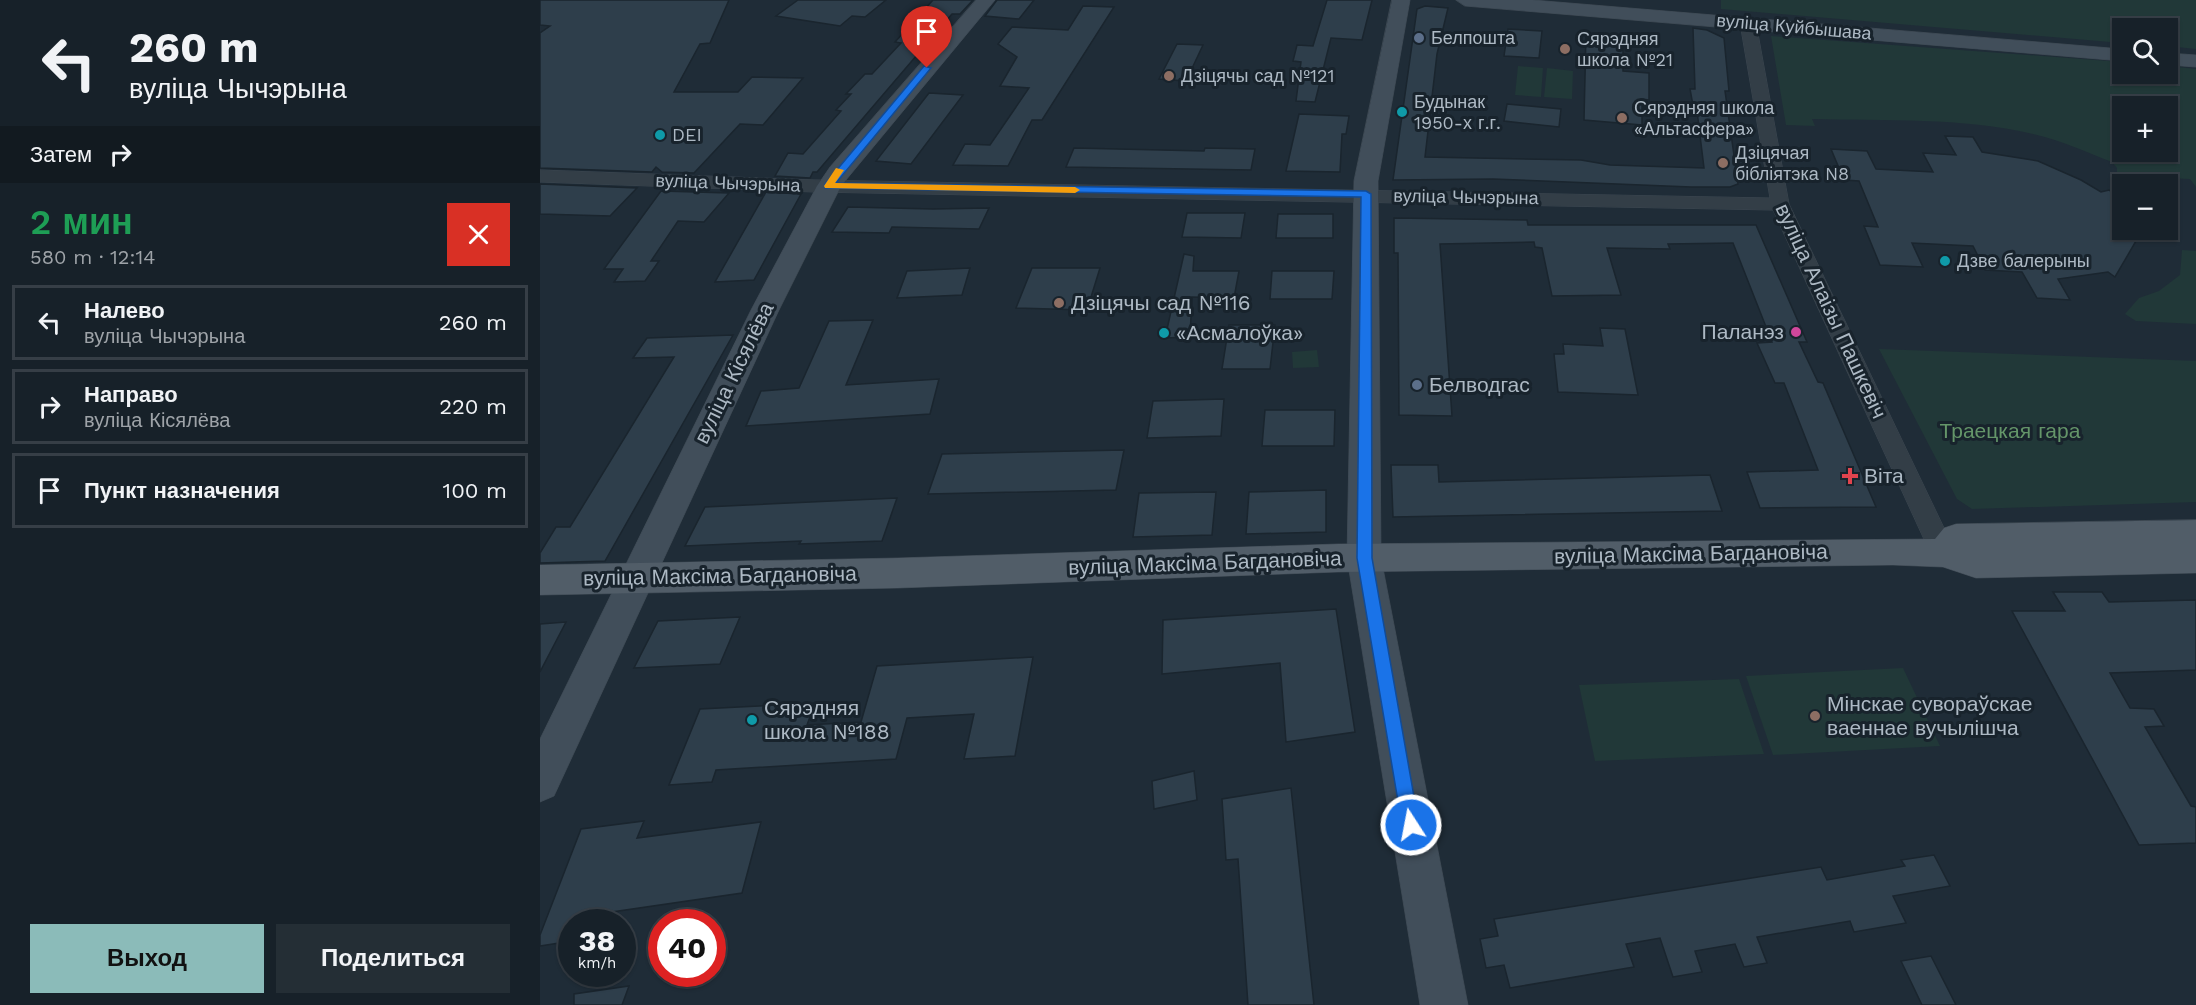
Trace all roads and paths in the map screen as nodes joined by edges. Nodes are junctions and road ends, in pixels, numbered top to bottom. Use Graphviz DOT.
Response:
graph roads {
  1 [pos="986,0"];
  2 [pos="1401,0"];
  3 [pos="1465,0"];
  4 [pos="1748,23"];
  5 [pos="2112,54"];
  6 [pos="2178,60"];
  7 [pos="2196,62"];
  8 [pos="540,176"];
  9 [pos="829,186"];
  10 [pos="1366,194"];
  11 [pos="1780,204"];
  12 [pos="2196,534"];
  13 [pos="1943,553"];
  14 [pos="1364,558"];
  15 [pos="2196,559"];
  16 [pos="636,578"];
  17 [pos="540,579"];
  18 [pos="540,782"];
  19 [pos="1444,1005"];
  1 -- 9 [label="street, вуліца Кісялёва"];
  2 -- 10 [label="street"];
  3 -- 4 [label="street, вуліца Куйбышава"];
  4 -- 5 [label="street, вуліца Куйбышава"];
  4 -- 11 [label="street, вуліца Алаізы Пашкевіч"];
  6 -- 7 [label="street"];
  8 -- 9 [label="street, вуліца Чычэрына"];
  9 -- 10 [label="street, вуліца Чычэрына"];
  9 -- 16 [label="street, вуліца Кісялёва"];
  10 -- 11 [label="street, вуліца Чычэрына"];
  10 -- 14 [label="street"];
  11 -- 13 [label="street, вуліца Алаізы Пашкевіч"];
  12 -- 13 [label="main road"];
  13 -- 14 [label="main road, вуліца Максіма Багдановіча"];
  13 -- 15 [label="main road, вуліца Максіма Багдановіча"];
  14 -- 16 [label="main road, вуліца Максіма Багдановіча"];
  14 -- 19 [label="street"];
  16 -- 17 [label="main road, вуліца Максіма Багдановіча"];
  16 -- 18 [label="street, вуліца Кісялёва"];
}
